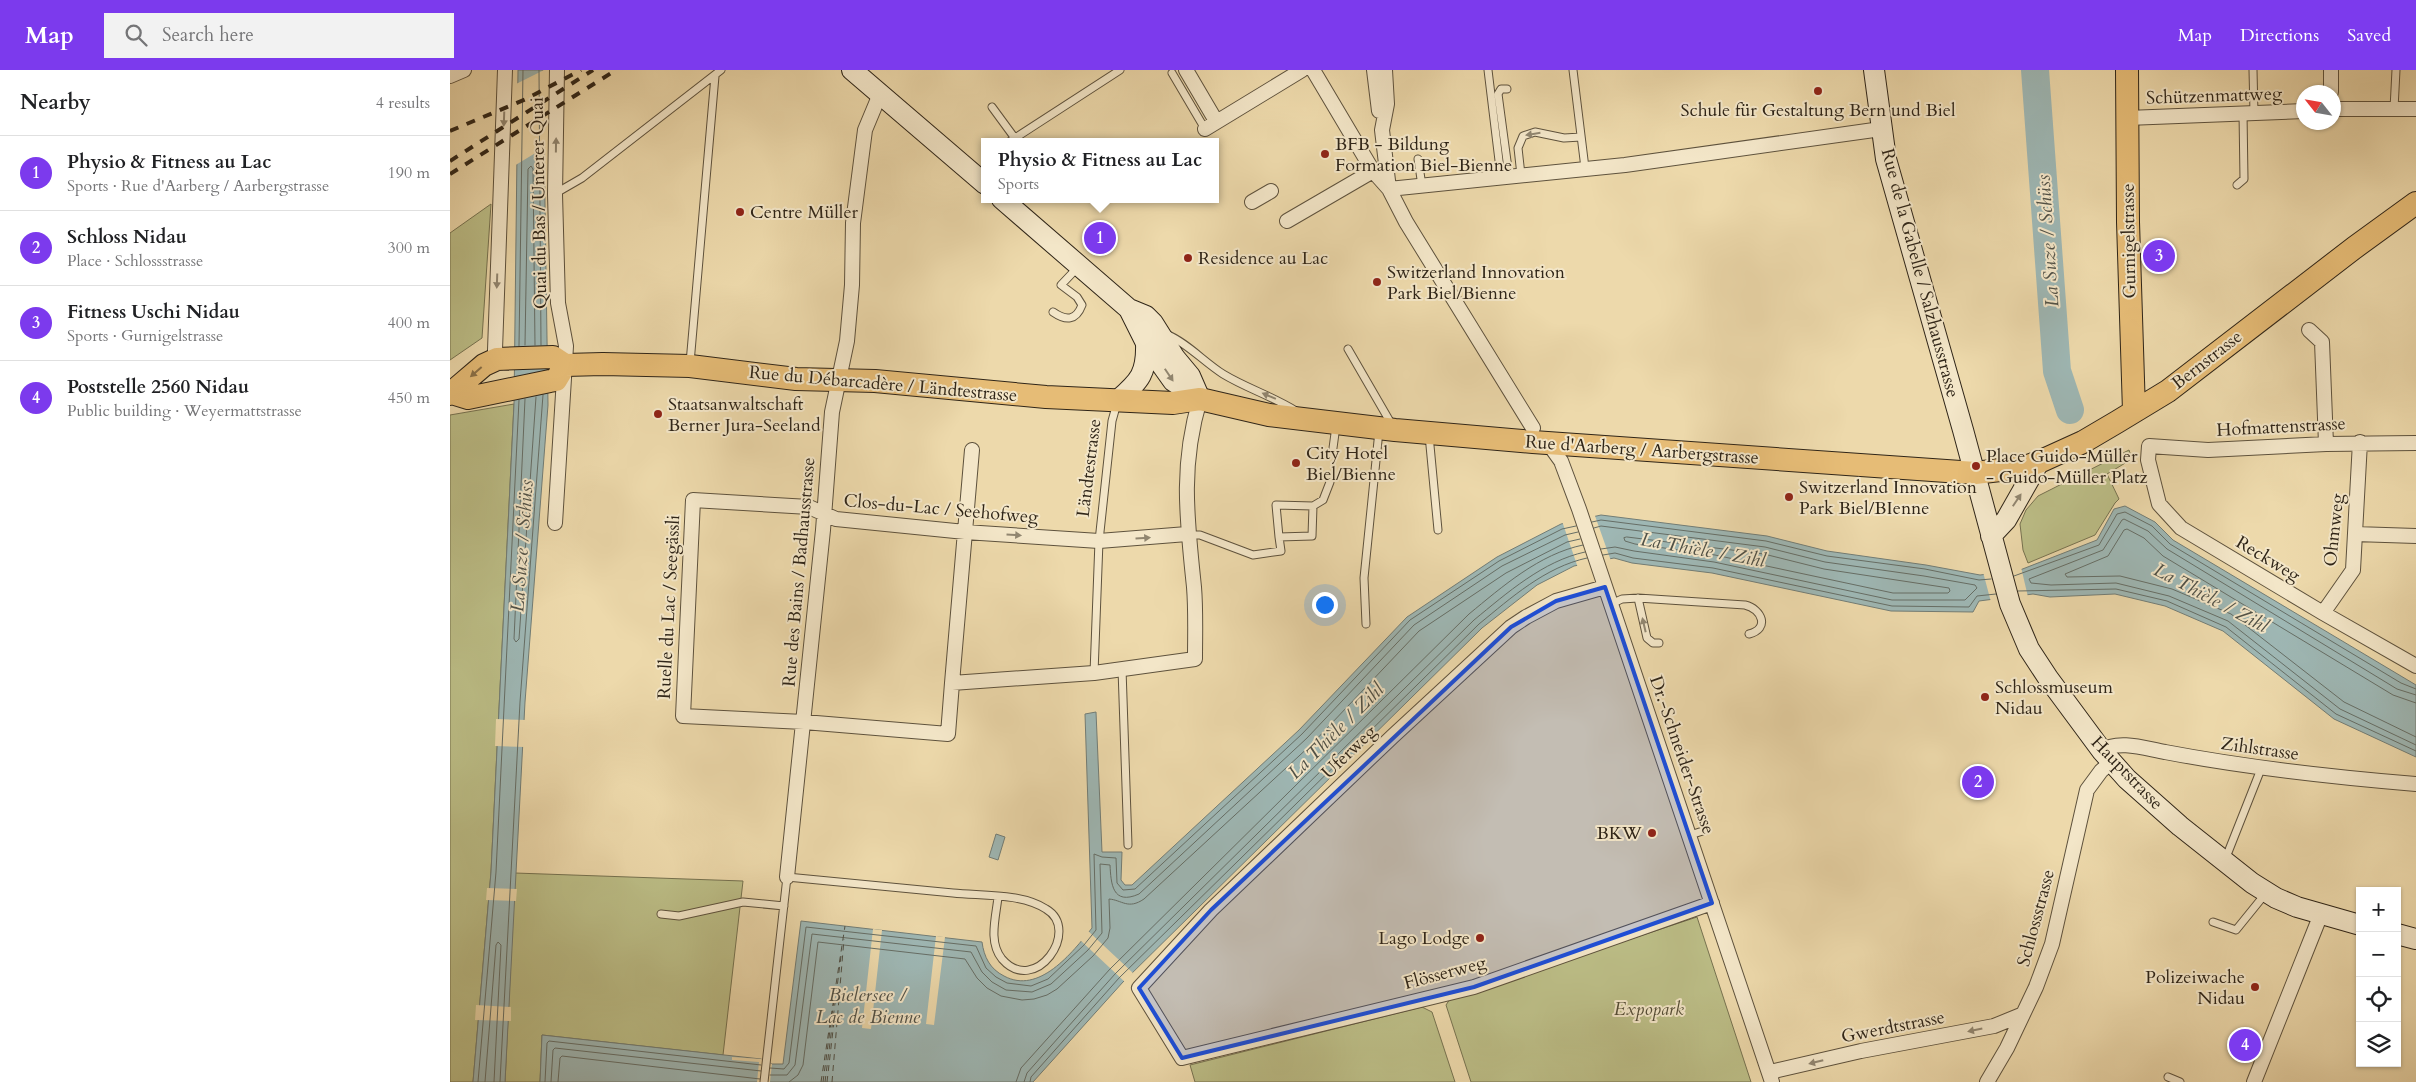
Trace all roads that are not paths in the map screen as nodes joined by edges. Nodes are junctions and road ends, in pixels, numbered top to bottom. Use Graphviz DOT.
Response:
graph roads {
  1 [pos="464,70"];
  2 [pos="505,70"];
  3 [pos="557,70"];
  4 [pos="721,70"];
  5 [pos="852,70"];
  6 [pos="1120,70"];
  7 [pos="1186,70"];
  8 [pos="1302,70"];
  9 [pos="1312,70"];
  10 [pos="1374,70"];
  11 [pos="1385,70"];
  12 [pos="1488,70"];
  13 [pos="1573,70"];
  14 [pos="1874,70"];
  15 [pos="2127,70"];
  16 [pos="2254,70"];
  17 [pos="2331,70"];
  18 [pos="2396,70"];
  19 [pos="1172,74"];
  20 [pos="450,76"];
  21 [pos="715,76"];
  22 [pos="2331,85"];
  23 [pos="1507,89"];
  24 [pos="880,94"];
  25 [pos="992,107"];
  26 [pos="2341,109"];
  27 [pos="2394,109"];
  28 [pos="2416,109"];
  29 [pos="2296,111"];
  30 [pos="2249,113"];
  31 [pos="2127,118"];
  32 [pos="1210,125"];
  33 [pos="1881,129"];
  34 [pos="1382,130"];
  35 [pos="1581,137"];
  36 [pos="1010,138"];
  37 [pos="1013,138"];
  38 [pos="1418,159"];
  39 [pos="1585,168"];
  40 [pos="1373,171"];
  41 [pos="1510,176"];
  42 [pos="981,177"];
  43 [pos="2237,185"];
  44 [pos="1422,186"];
  45 [pos="1389,189"];
  46 [pos="1271,191"];
  47 [pos="555,194"];
  48 [pos="1252,202"];
  49 [pos="1007,203"];
  50 [pos="2416,203"];
  51 [pos="1287,221"];
  52 [pos="1079,266"];
  53 [pos="1053,312"];
  54 [pos="2308,330"];
  55 [pos="1152,337"];
  56 [pos="1348,349"];
  57 [pos="500,358"];
  58 [pos="690,366"];
  59 [pos="555,368"];
  60 [pos="838,380"];
  61 [pos="451,394"];
  62 [pos="1200,399"];
  63 [pos="1118,400"];
  64 [pos="2134,411"];
  65 [pos="1310,420"];
  66 [pos="1336,423"];
  67 [pos="1388,429"];
  68 [pos="1429,432"];
  69 [pos="1540,436"];
  70 [pos="2360,442"];
  71 [pos="2416,443"];
  72 [pos="2326,444"];
  73 [pos="2149,446"];
  74 [pos="1334,448"];
  75 [pos="972,450"];
  76 [pos="2039,462"];
  77 [pos="1975,473"];
  78 [pos="1330,482"];
  79 [pos="693,500"];
  80 [pos="1313,506"];
  81 [pos="824,514"];
  82 [pos="555,524"];
  83 [pos="1438,530"];
  84 [pos="965,532"];
  85 [pos="1187,534"];
  86 [pos="2355,534"];
  87 [pos="1991,536"];
  88 [pos="2416,536"];
  89 [pos="1279,537"];
  90 [pos="1098,541"];
  91 [pos="1603,582"];
  92 [pos="1638,598"];
  93 [pos="1611,604"];
  94 [pos="2323,614"];
  95 [pos="1366,624"];
  96 [pos="1749,634"];
  97 [pos="1658,643"];
  98 [pos="2416,666"];
  99 [pos="1122,669"];
  100 [pos="1094,673"];
  101 [pos="952,683"];
  102 [pos="804,722"];
  103 [pos="2106,756"];
  104 [pos="2261,769"];
  105 [pos="2416,784"];
  106 [pos="1706,830"];
  107 [pos="1690,836"];
  108 [pos="1128,845"];
  109 [pos="2224,860"];
  110 [pos="787,877"];
  111 [pos="2266,893"];
  112 [pos="998,897"];
  113 [pos="1712,903"];
  114 [pos="784,906"];
  115 [pos="660,914"];
  116 [pos="2321,914"];
  117 [pos="2213,922"];
  118 [pos="2356,924"];
  119 [pos="2401,935"];
  120 [pos="2416,939"];
  121 [pos="2022,1015"];
  122 [pos="1182,1058"];
  123 [pos="1771,1077"];
  124 [pos="2168,1077"];
  125 [pos="764,1082"];
  126 [pos="1987,1082"];
  127 [pos="2180,1082"];
  128 [pos="2254,1082"];
  1 -- 20 [label="street"];
  2 -- 57 [label="street, Quai du Bas / Unterer Quai, one-way"];
  47 -- 3 [label="street, Quai du Bas / Unterer Quai, one-way"];
  4 -- 21 [label="lane"];
  5 -- 24 [label="main road"];
  6 -- 37 [label="lane"];
  7 -- 32 [label="street"];
  8 -- 32 [label="street"];
  9 -- 40 [label="street"];
  10 -- 34 [label="street"];
  11 -- 34 [label="street"];
  12 -- 41 [label="lane"];
  13 -- 35 [label="lane"];
  14 -- 33 [label="main road, Rue de la Gabelle / Salzhausstrasse"];
  15 -- 31 [label="main road, Gurnigelstrasse"];
  16 -- 30 [label="lane"];
  17 -- 22 [label="street"];
  18 -- 27 [label="lane"];
  19 -- 32 [label="lane"];
  21 -- 47 [label="lane"];
  21 -- 58 [label="lane"];
  23 -- 41 [label="lane"];
  24 -- 42 [label="main road"];
  24 -- 60 [label="street, Rue des Bains / Badhausstrasse"];
  25 -- 36 [label="lane"];
  26 -- 27 [label="street"];
  27 -- 28 [label="street"];
  29 -- 30 [label="street, Schützenmattweg"];
  30 -- 31 [label="street, Schützenmattweg"];
  30 -- 43 [label="lane"];
  31 -- 64 [label="main road, Gurnigelstrasse"];
  33 -- 39 [label="street"];
  33 -- 77 [label="main road, Rue de la Gabelle / Salzhausstrasse"];
  34 -- 45 [label="street"];
  35 -- 39 [label="lane"];
  35 -- 41 [label="lane, one-way"];
  38 -- 44 [label="lane"];
  39 -- 41 [label="street"];
  40 -- 45 [label="street"];
  40 -- 51 [label="street"];
  41 -- 44 [label="street"];
  44 -- 45 [label="street"];
  45 -- 69 [label="street, Dr.-Schneider-Strasse"];
  46 -- 48 [label="street"];
  47 -- 59 [label="street, Quai du Bas / Unterer Quai"];
  49 -- 52 [label="main road, Rue d'Aarberg / Aarbergstrasse"];
  50 -- 64 [label="main road, Bernstrasse"];
  52 -- 53 [label="lane"];
  52 -- 55 [label="main road, Rue d'Aarberg / Aarbergstrasse"];
  54 -- 72 [label="street"];
  55 -- 62 [label="main road, Rue d'Aarberg / Aarbergstrasse"];
  55 -- 63 [label="main road"];
  65 -- 55 [label="lane, Rue d'Aarberg / Aarbergstrasse, one-way"];
  56 -- 67 [label="lane"];
  57 -- 59 [label="main road, Rue du Débarcadère / Ländtestrasse"];
  57 -- 61 [label="main road, Rue du Débarcadère / Ländtestrasse, one-way"];
  58 -- 59 [label="main road, Rue du Débarcadère / Ländtestrasse"];
  58 -- 60 [label="main road, Rue du Débarcadère / Ländtestrasse"];
  59 -- 61 [label="main road, Rue du Débarcadère / Ländtestrasse"];
  59 -- 82 [label="street"];
  60 -- 63 [label="main road, Rue du Débarcadère / Ländtestrasse"];
  60 -- 81 [label="street, Rue des Bains / Badhausstrasse"];
  62 -- 63 [label="main road, Rue du Débarcadère / Ländtestrasse"];
  62 -- 65 [label="main road, Rue d'Aarberg / Aarbergstrasse"];
  62 -- 85 [label="street"];
  63 -- 90 [label="lane, Ländtestrasse"];
  64 -- 76 [label="main road, Bernstrasse"];
  65 -- 66 [label="main road, Rue d'Aarberg / Aarbergstrasse"];
  66 -- 67 [label="main road, Rue d'Aarberg / Aarbergstrasse"];
  66 -- 74 [label="lane"];
  67 -- 68 [label="main road, Rue d'Aarberg / Aarbergstrasse"];
  67 -- 95 [label="lane"];
  68 -- 69 [label="main road, Rue d'Aarberg / Aarbergstrasse"];
  68 -- 83 [label="lane"];
  69 -- 77 [label="main road, Rue d'Aarberg / Aarbergstrasse"];
  69 -- 91 [label="street, Dr.-Schneider-Strasse"];
  70 -- 71 [label="street, Hofmattenstrasse"];
  70 -- 72 [label="street, Hofmattenstrasse"];
  70 -- 86 [label="street, Ohmweg"];
  72 -- 73 [label="street, Hofmattenstrasse"];
  73 -- 94 [label="street, Reckweg"];
  75 -- 84 [label="street"];
  76 -- 77 [label="main road, Bernstrasse"];
  87 -- 76 [label="main road, one-way"];
  77 -- 87 [label="main road, Hauptstrasse"];
  78 -- 80 [label="lane"];
  79 -- 81 [label="street, Clos-du-Lac / Seehofweg"];
  79 -- 102 [label="street, Ruelle du Lac / Seegässli"];
  80 -- 89 [label="lane"];
  80 -- 89 [label="lane"];
  81 -- 84 [label="street, Clos-du-Lac / Seehofweg"];
  81 -- 102 [label="street, Rue des Bains / Badhausstrasse"];
  84 -- 90 [label="street, Clos-du-Lac / Seehofweg, one-way"];
  84 -- 101 [label="street"];
  85 -- 89 [label="lane"];
  90 -- 85 [label="street, Clos-du-Lac / Seehofweg, one-way"];
  85 -- 99 [label="street"];
  86 -- 88 [label="street"];
  86 -- 94 [label="street, Ohmweg"];
  87 -- 103 [label="main road, Hauptstrasse"];
  90 -- 100 [label="lane"];
  91 -- 93 [label="street, Dr.-Schneider-Strasse"];
  91 -- 122 [label="street, Uferweg"];
  92 -- 93 [label="lane"];
  92 -- 96 [label="lane"];
  97 -- 92 [label="lane, one-way"];
  93 -- 107 [label="street, Dr.-Schneider-Strasse"];
  94 -- 98 [label="street, Reckweg"];
  99 -- 100 [label="street"];
  99 -- 108 [label="lane"];
  100 -- 101 [label="street"];
  101 -- 102 [label="street"];
  102 -- 110 [label="street, Rue des Bains / Badhausstrasse"];
  103 -- 104 [label="street, Zihlstrasse"];
  103 -- 109 [label="main road, Hauptstrasse"];
  103 -- 121 [label="street, Schlossstrasse"];
  104 -- 105 [label="street, Zihlstrasse"];
  104 -- 109 [label="lane"];
  106 -- 107 [label="lane"];
  107 -- 113 [label="street, Dr.-Schneider-Strasse"];
  109 -- 111 [label="main road, Hauptstrasse"];
  110 -- 112 [label="lane"];
  110 -- 114 [label="lane"];
  111 -- 116 [label="main road, Hauptstrasse"];
  111 -- 117 [label="lane"];
  112 -- 112 [label="lane"];
  113 -- 122 [label="street, Flösserweg"];
  113 -- 123 [label="street, Dr.-Schneider-Strasse"];
  114 -- 115 [label="lane"];
  114 -- 125 [label="lane"];
  116 -- 118 [label="main road, Hauptstrasse"];
  116 -- 128 [label="street"];
  119 -- 120 [label="main road"];
  121 -- 123 [label="street, Gwerdtstrasse, one-way"];
  121 -- 126 [label="street, Schlossstrasse"];
  124 -- 127 [label="lane"];
}
